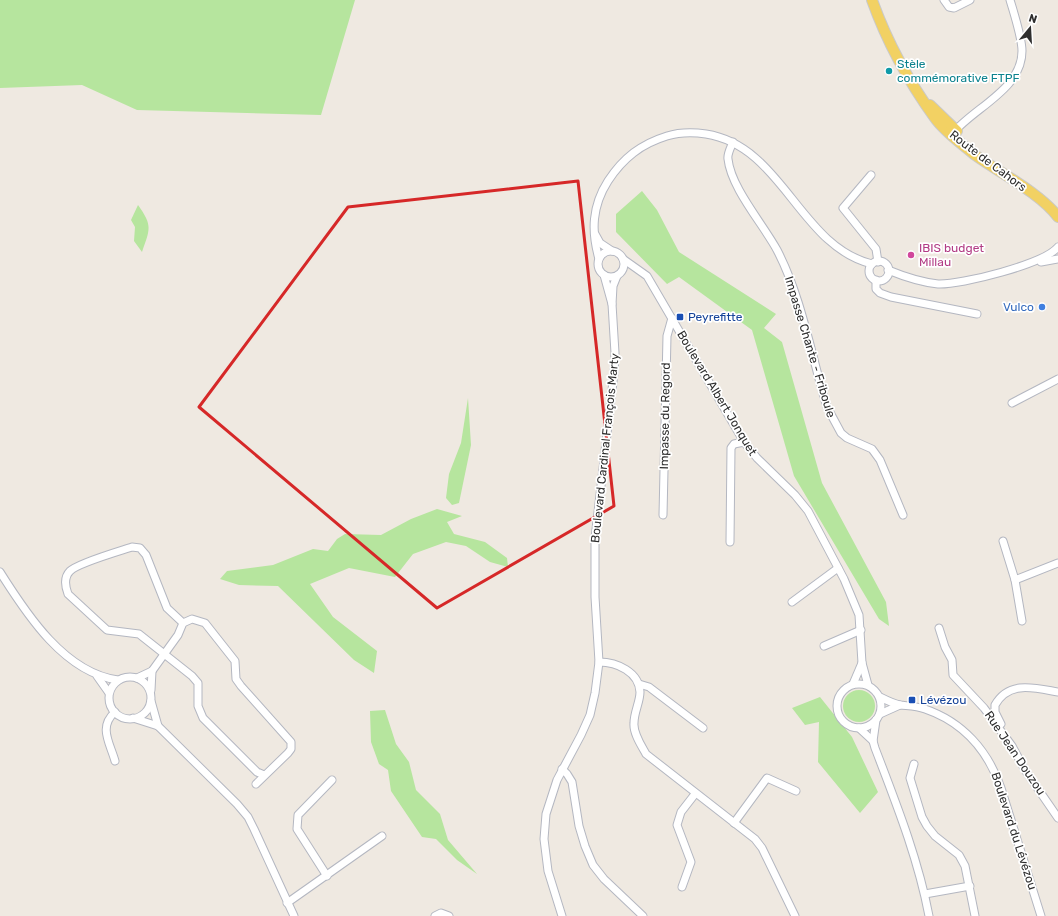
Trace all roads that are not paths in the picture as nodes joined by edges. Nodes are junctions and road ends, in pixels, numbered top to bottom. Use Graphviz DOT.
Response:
graph roads {
  1 [pos="872,0"];
  2 [pos="944,0"];
  3 [pos="970,0"];
  4 [pos="1010,0"];
  5 [pos="954,132"];
  6 [pos="733,142"];
  7 [pos="871,175"];
  8 [pos="1058,206"];
  9 [pos="1058,217"];
  10 [pos="593,228"];
  11 [pos="1058,247"];
  12 [pos="612,251"];
  13 [pos="856,258"];
  14 [pos="599,259"];
  15 [pos="623,259"];
  16 [pos="1058,259"];
  17 [pos="875,263"];
  18 [pos="1019,266"];
  19 [pos="639,270"];
  20 [pos="869,272"];
  21 [pos="887,273"];
  22 [pos="620,274"];
  23 [pos="604,275"];
  24 [pos="876,280"];
  25 [pos="612,304"];
  26 [pos="977,314"];
  27 [pos="672,318"];
  28 [pos="1058,379"];
  29 [pos="1012,402"];
  30 [pos="744,442"];
  31 [pos="663,515"];
  32 [pos="903,515"];
  33 [pos="1003,541"];
  34 [pos="730,542"];
  35 [pos="1058,563"];
  36 [pos="838,568"];
  37 [pos="0,572"];
  38 [pos="1015,580"];
  39 [pos="792,602"];
  40 [pos="1022,621"];
  41 [pos="183,623"];
  42 [pos="939,628"];
  43 [pos="861,630"];
  44 [pos="824,646"];
  45 [pos="165,654"];
  46 [pos="600,662"];
  47 [pos="862,663"];
  48 [pos="152,671"];
  49 [pos="97,676"];
  50 [pos="137,678"];
  51 [pos="118,680"];
  52 [pos="639,684"];
  53 [pos="853,684"];
  54 [pos="868,685"];
  55 [pos="151,692"];
  56 [pos="1058,692"];
  57 [pos="109,693"];
  58 [pos="880,697"];
  59 [pos="151,701"];
  60 [pos="900,705"];
  61 [pos="115,712"];
  62 [pos="878,717"];
  63 [pos="133,718"];
  64 [pos="158,726"];
  65 [pos="703,728"];
  66 [pos="859,728"];
  67 [pos="873,741"];
  68 [pos="1012,746"];
  69 [pos="115,761"];
  70 [pos="914,764"];
  71 [pos="562,769"];
  72 [pos="264,775"];
  73 [pos="332,780"];
  74 [pos="256,784"];
  75 [pos="796,791"];
  76 [pos="695,794"];
  77 [pos="1057,813"];
  78 [pos="734,823"];
  79 [pos="382,836"];
  80 [pos="327,876"];
  81 [pos="970,886"];
  82 [pos="682,887"];
  83 [pos="925,894"];
  84 [pos="287,903"];
  85 [pos="294,916"];
  86 [pos="435,916"];
  87 [pos="450,916"];
  88 [pos="562,916"];
  89 [pos="643,916"];
  90 [pos="794,916"];
  91 [pos="929,916"];
  92 [pos="975,916"];
  93 [pos="1041,916"];
  1 -- 5 [label="main road, Route de Cahors"];
  2 -- 3 [label="street"];
  4 -- 5 [label="street"];
  5 -- 8 [label="main road, Route de Cahors"];
  5 -- 9 [label="main road, Route de Cahors"];
  6 -- 10 [label="street"];
  6 -- 13 [label="street"];
  6 -- 32 [label="street, Impasse Chante - Friboule"];
  7 -- 17 [label="street"];
  10 -- 12 [label="street"];
  10 -- 14 [label="street"];
  11 -- 18 [label="street"];
  12 -- 14 [label="street"];
  12 -- 15 [label="street"];
  13 -- 17 [label="street"];
  13 -- 20 [label="street"];
  14 -- 23 [label="street"];
  15 -- 19 [label="street, Boulevard Albert Jonquet"];
  15 -- 22 [label="street"];
  16 -- 18 [label="street"];
  17 -- 20 [label="street"];
  17 -- 21 [label="street"];
  18 -- 21 [label="street"];
  19 -- 22 [label="street"];
  19 -- 27 [label="street, Boulevard Albert Jonquet"];
  20 -- 24 [label="street"];
  21 -- 24 [label="street"];
  22 -- 23 [label="street"];
  22 -- 25 [label="street, Boulevard Cardinal François Marty"];
  23 -- 25 [label="street, Boulevard Cardinal François Marty"];
  24 -- 26 [label="street"];
  25 -- 46 [label="street, Boulevard Cardinal François Marty"];
  27 -- 30 [label="street, Boulevard Albert Jonquet"];
  27 -- 31 [label="street, Impasse du Regord"];
  28 -- 29 [label="street"];
  30 -- 34 [label="street"];
  30 -- 36 [label="street, Boulevard Albert Jonquet"];
  33 -- 38 [label="street"];
  35 -- 38 [label="street"];
  36 -- 39 [label="street"];
  36 -- 43 [label="street, Boulevard Albert Jonquet"];
  37 -- 49 [label="street"];
  38 -- 40 [label="street"];
  41 -- 45 [label="street"];
  41 -- 45 [label="street"];
  41 -- 72 [label="street"];
  42 -- 68 [label="street, Rue Jean Douzou"];
  43 -- 44 [label="street"];
  43 -- 47 [label="street, Boulevard Albert Jonquet"];
  45 -- 48 [label="street"];
  45 -- 72 [label="street"];
  46 -- 52 [label="street"];
  46 -- 71 [label="street, Boulevard Cardinal François Marty"];
  47 -- 53 [label="street, Boulevard Albert Jonquet"];
  47 -- 54 [label="street, Boulevard Albert Jonquet"];
  48 -- 50 [label="street"];
  48 -- 55 [label="street"];
  49 -- 51 [label="street"];
  49 -- 57 [label="street"];
  50 -- 51 [label="street"];
  50 -- 55 [label="street"];
  51 -- 57 [label="street"];
  52 -- 65 [label="street"];
  52 -- 76 [label="street"];
  53 -- 54 [label="street"];
  53 -- 66 [label="street"];
  54 -- 58 [label="street"];
  55 -- 59 [label="street"];
  56 -- 68 [label="street"];
  57 -- 61 [label="street"];
  58 -- 60 [label="street, Boulevard du Lévézou"];
  58 -- 62 [label="street"];
  59 -- 63 [label="street"];
  59 -- 64 [label="street"];
  60 -- 62 [label="street"];
  60 -- 93 [label="street, Boulevard du Lévézou"];
  61 -- 63 [label="street"];
  61 -- 69 [label="street"];
  62 -- 66 [label="street"];
  62 -- 67 [label="street"];
  63 -- 64 [label="street"];
  64 -- 84 [label="street"];
  66 -- 67 [label="street"];
  67 -- 83 [label="street"];
  68 -- 77 [label="street, Rue Jean Douzou"];
  70 -- 81 [label="street"];
  71 -- 88 [label="street, Boulevard Cardinal François Marty"];
  71 -- 89 [label="street"];
  72 -- 74 [label="street"];
  73 -- 80 [label="street"];
  75 -- 78 [label="street"];
  76 -- 78 [label="street"];
  76 -- 82 [label="street"];
  78 -- 90 [label="street"];
  79 -- 80 [label="street"];
  80 -- 84 [label="street"];
  81 -- 83 [label="street"];
  81 -- 92 [label="street"];
  83 -- 91 [label="street"];
  84 -- 85 [label="street"];
  86 -- 87 [label="street"];
}
